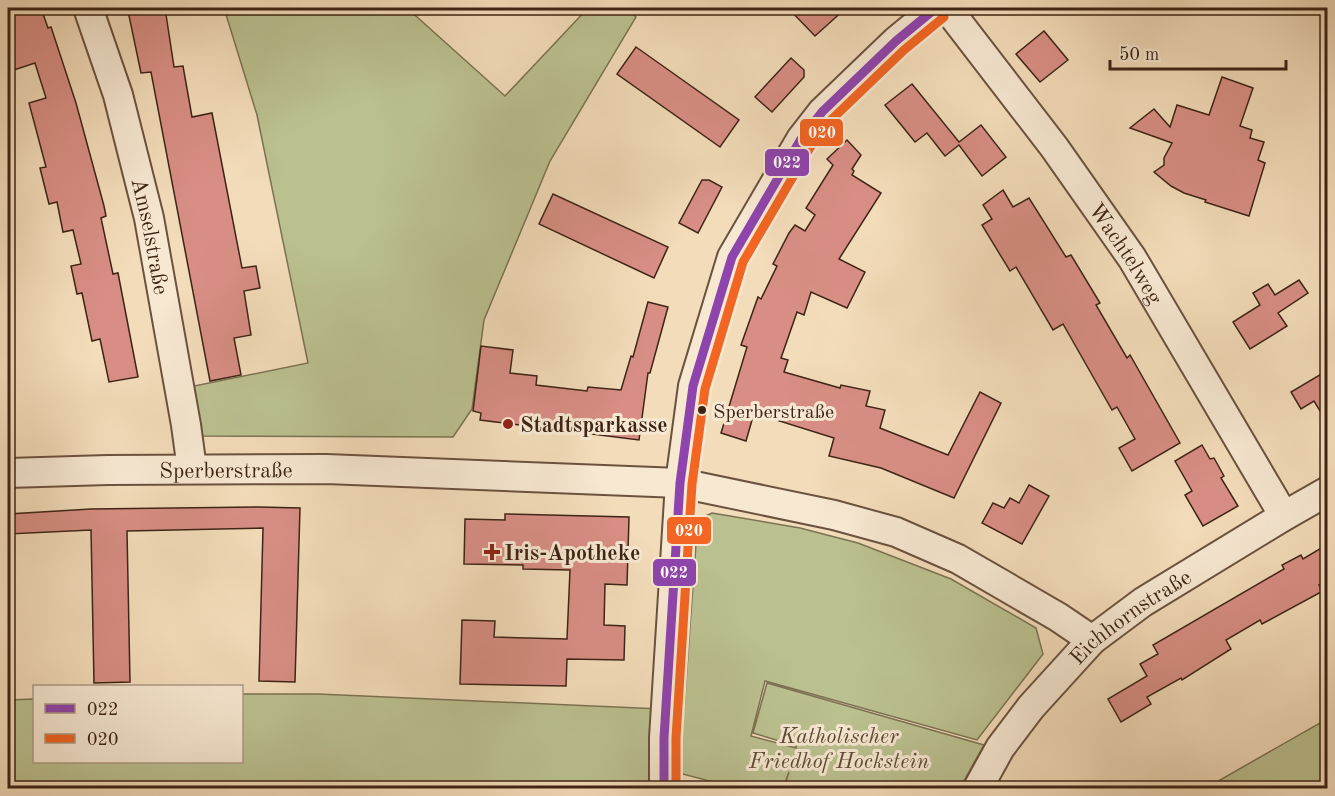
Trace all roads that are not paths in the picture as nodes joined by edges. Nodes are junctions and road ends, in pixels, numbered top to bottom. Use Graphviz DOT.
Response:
graph roads {
  1 [pos="88,8"];
  2 [pos="936,8"];
  3 [pos="947,8"];
  4 [pos="192,469"];
  5 [pos="8,473"];
  6 [pos="680,483"];
  7 [pos="1328,491"];
  8 [pos="1284,516"];
  9 [pos="1092,640"];
  10 [pos="664,789"];
  11 [pos="978,789"];
  1 -- 4 [label="street, Amselstraße"];
  2 -- 6 [label="street"];
  3 -- 8 [label="street, Wachtelweg"];
  4 -- 5 [label="street, Sperberstraße"];
  4 -- 6 [label="street, Sperberstraße"];
  6 -- 9 [label="street, Sperberstraße"];
  6 -- 10 [label="street"];
  7 -- 8 [label="street, Eichhornstraße"];
  8 -- 9 [label="street, Eichhornstraße"];
  9 -- 11 [label="street, Eichhornstraße"];
}
